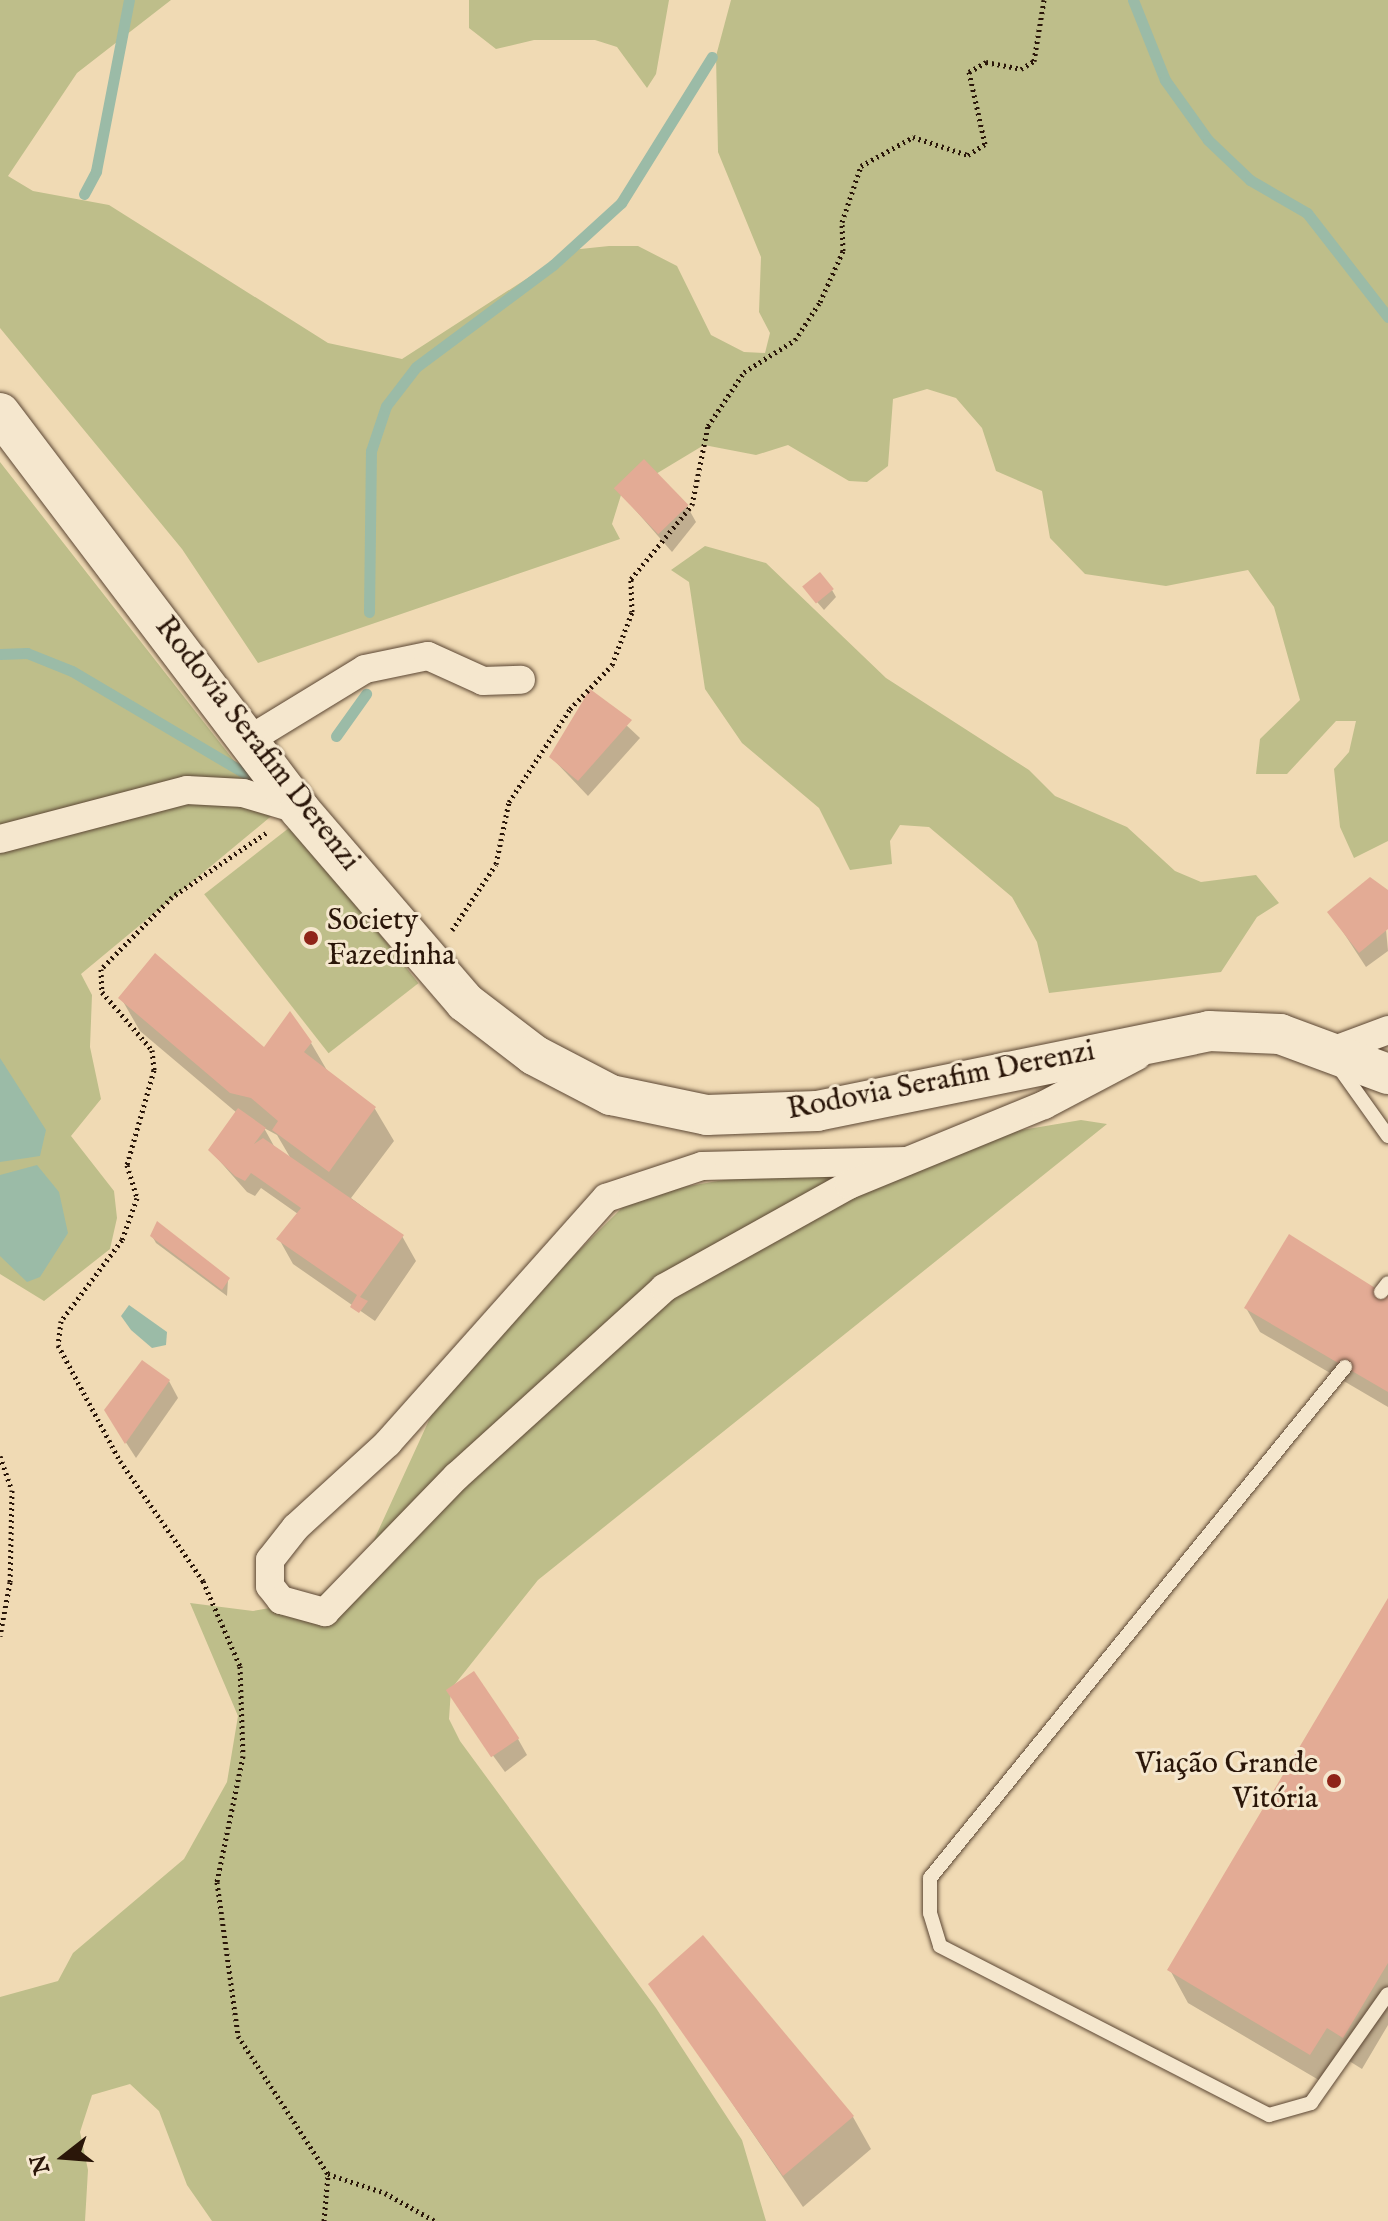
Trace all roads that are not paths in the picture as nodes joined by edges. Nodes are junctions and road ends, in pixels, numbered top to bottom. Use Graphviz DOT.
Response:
graph roads {
  1 [pos="0,413"];
  2 [pos="521,680"];
  3 [pos="252,738"];
  4 [pos="300,810"];
  5 [pos="0,839"];
  6 [pos="1388,1030"];
  7 [pos="1171,1038"];
  8 [pos="1329,1052"];
  9 [pos="1388,1074"];
  10 [pos="1388,1136"];
  11 [pos="906,1161"];
  12 [pos="1345,1367"];
  13 [pos="1388,1994"];
  1 -- 3 [label="main road, Rodovia Serafim Derenzi"];
  2 -- 3 [label="street"];
  3 -- 4 [label="main road, Rodovia Serafim Derenzi"];
  4 -- 5 [label="street"];
  4 -- 7 [label="main road, Rodovia Serafim Derenzi"];
  6 -- 8 [label="street"];
  7 -- 8 [label="main road, Rodovia Serafim Derenzi"];
  7 -- 11 [label="street"];
  8 -- 9 [label="main road, Rodovia Serafim Derenzi"];
  8 -- 10 [label="lane"];
  11 -- 11 [label="street"];
  12 -- 13 [label="lane"];
}
